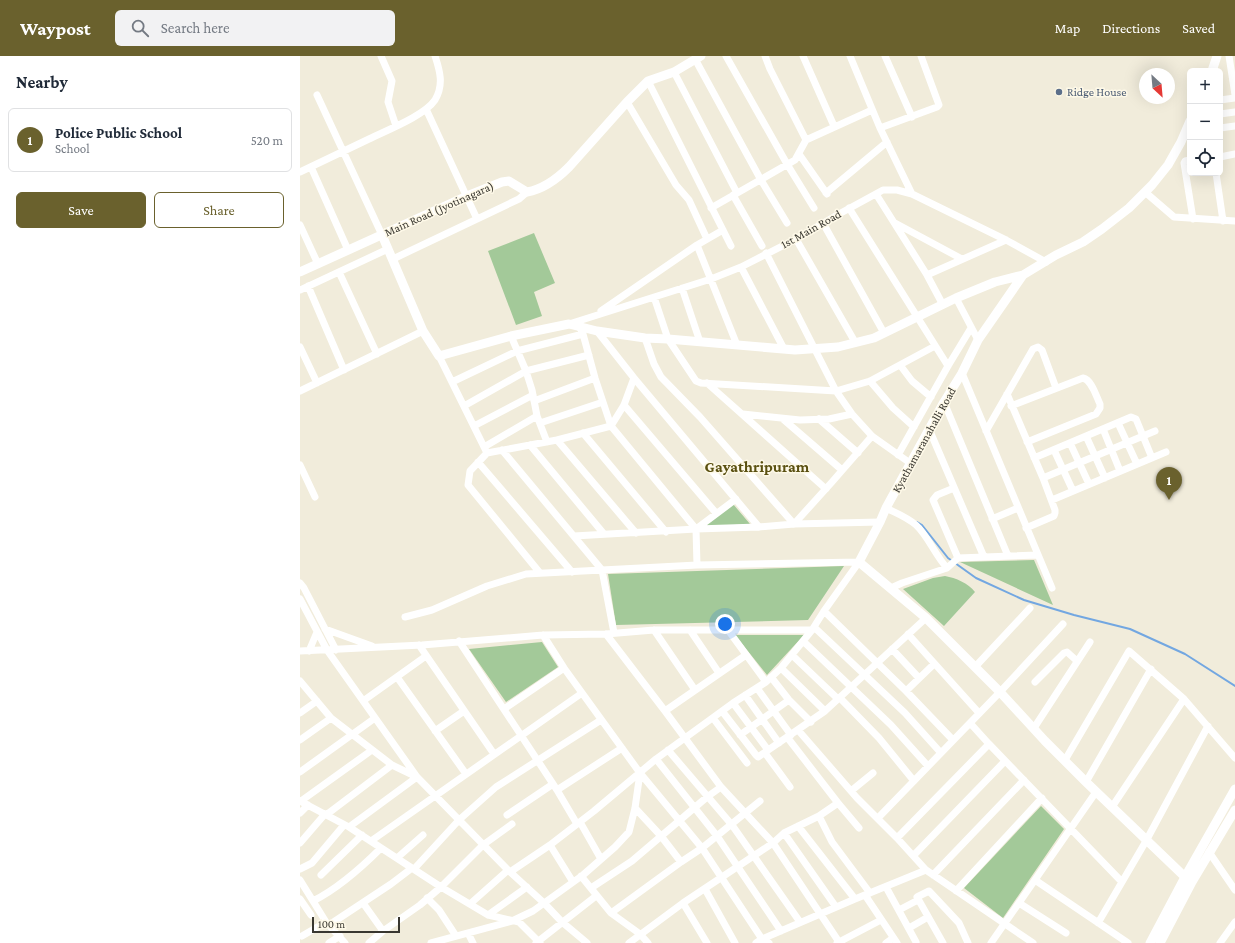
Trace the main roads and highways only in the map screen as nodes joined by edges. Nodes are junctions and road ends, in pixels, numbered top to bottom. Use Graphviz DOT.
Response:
graph roads {
  1 [pos="1211,56"];
  2 [pos="1217,56"];
  3 [pos="698,57"];
  4 [pos="1207,68"];
  5 [pos="1213,68"];
  6 [pos="1187,128"];
  7 [pos="1188,140"];
  8 [pos="1147,194"];
  9 [pos="382,235"];
  10 [pos="300,272"];
  11 [pos="1023,276"];
  12 [pos="1235,788"];
  13 [pos="1235,810"];
  14 [pos="1188,880"];
  15 [pos="1163,942"];
  16 [pos="1150,943"];
  1 -- 4 [label="main road"];
  2 -- 5 [label="main road"];
  3 -- 9 [label="main road, Main Road (Jyotinagara)"];
  6 -- 8 [label="main road, Kyathamaranahalli Road"];
  7 -- 8 [label="main road, Kyathamaranahalli Road"];
  8 -- 11 [label="main road, Kyathamaranahalli Road"];
  9 -- 10 [label="main road, Main Road (Jyotinagara)"];
  9 -- 11 [label="main road"];
  11 -- 14 [label="main road, Kyathamaranahalli Road"];
  12 -- 14 [label="main road"];
  13 -- 14 [label="main road"];
  14 -- 15 [label="main road"];
  14 -- 16 [label="main road"];
}
